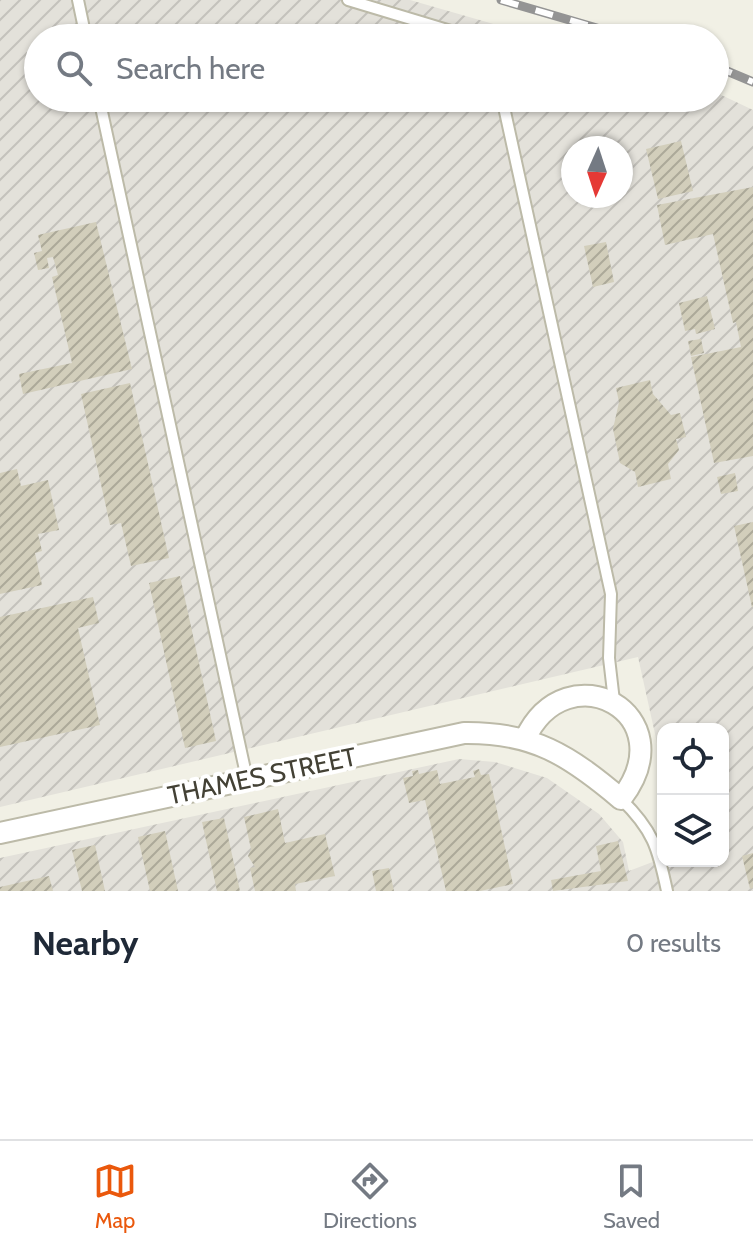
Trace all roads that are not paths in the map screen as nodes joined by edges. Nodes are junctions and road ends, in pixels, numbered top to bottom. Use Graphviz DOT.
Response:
graph roads {
  1 [pos="78,0"];
  2 [pos="348,0"];
  3 [pos="83,24"];
  4 [pos="428,24"];
  5 [pos="102,112"];
  6 [pos="505,112"];
  7 [pos="614,701"];
  8 [pos="525,739"];
  9 [pos="247,779"];
  10 [pos="621,799"];
  11 [pos="0,833"];
  12 [pos="667,891"];
  1 -- 3 [label="lane"];
  2 -- 4 [label="lane"];
  5 -- 9 [label="lane"];
  6 -- 7 [label="lane"];
  7 -- 8 [label="street"];
  7 -- 10 [label="street"];
  8 -- 9 [label="street, THAMES STREET"];
  8 -- 10 [label="street, THAMES STREET"];
  9 -- 11 [label="street, THAMES STREET"];
  10 -- 12 [label="lane"];
}
